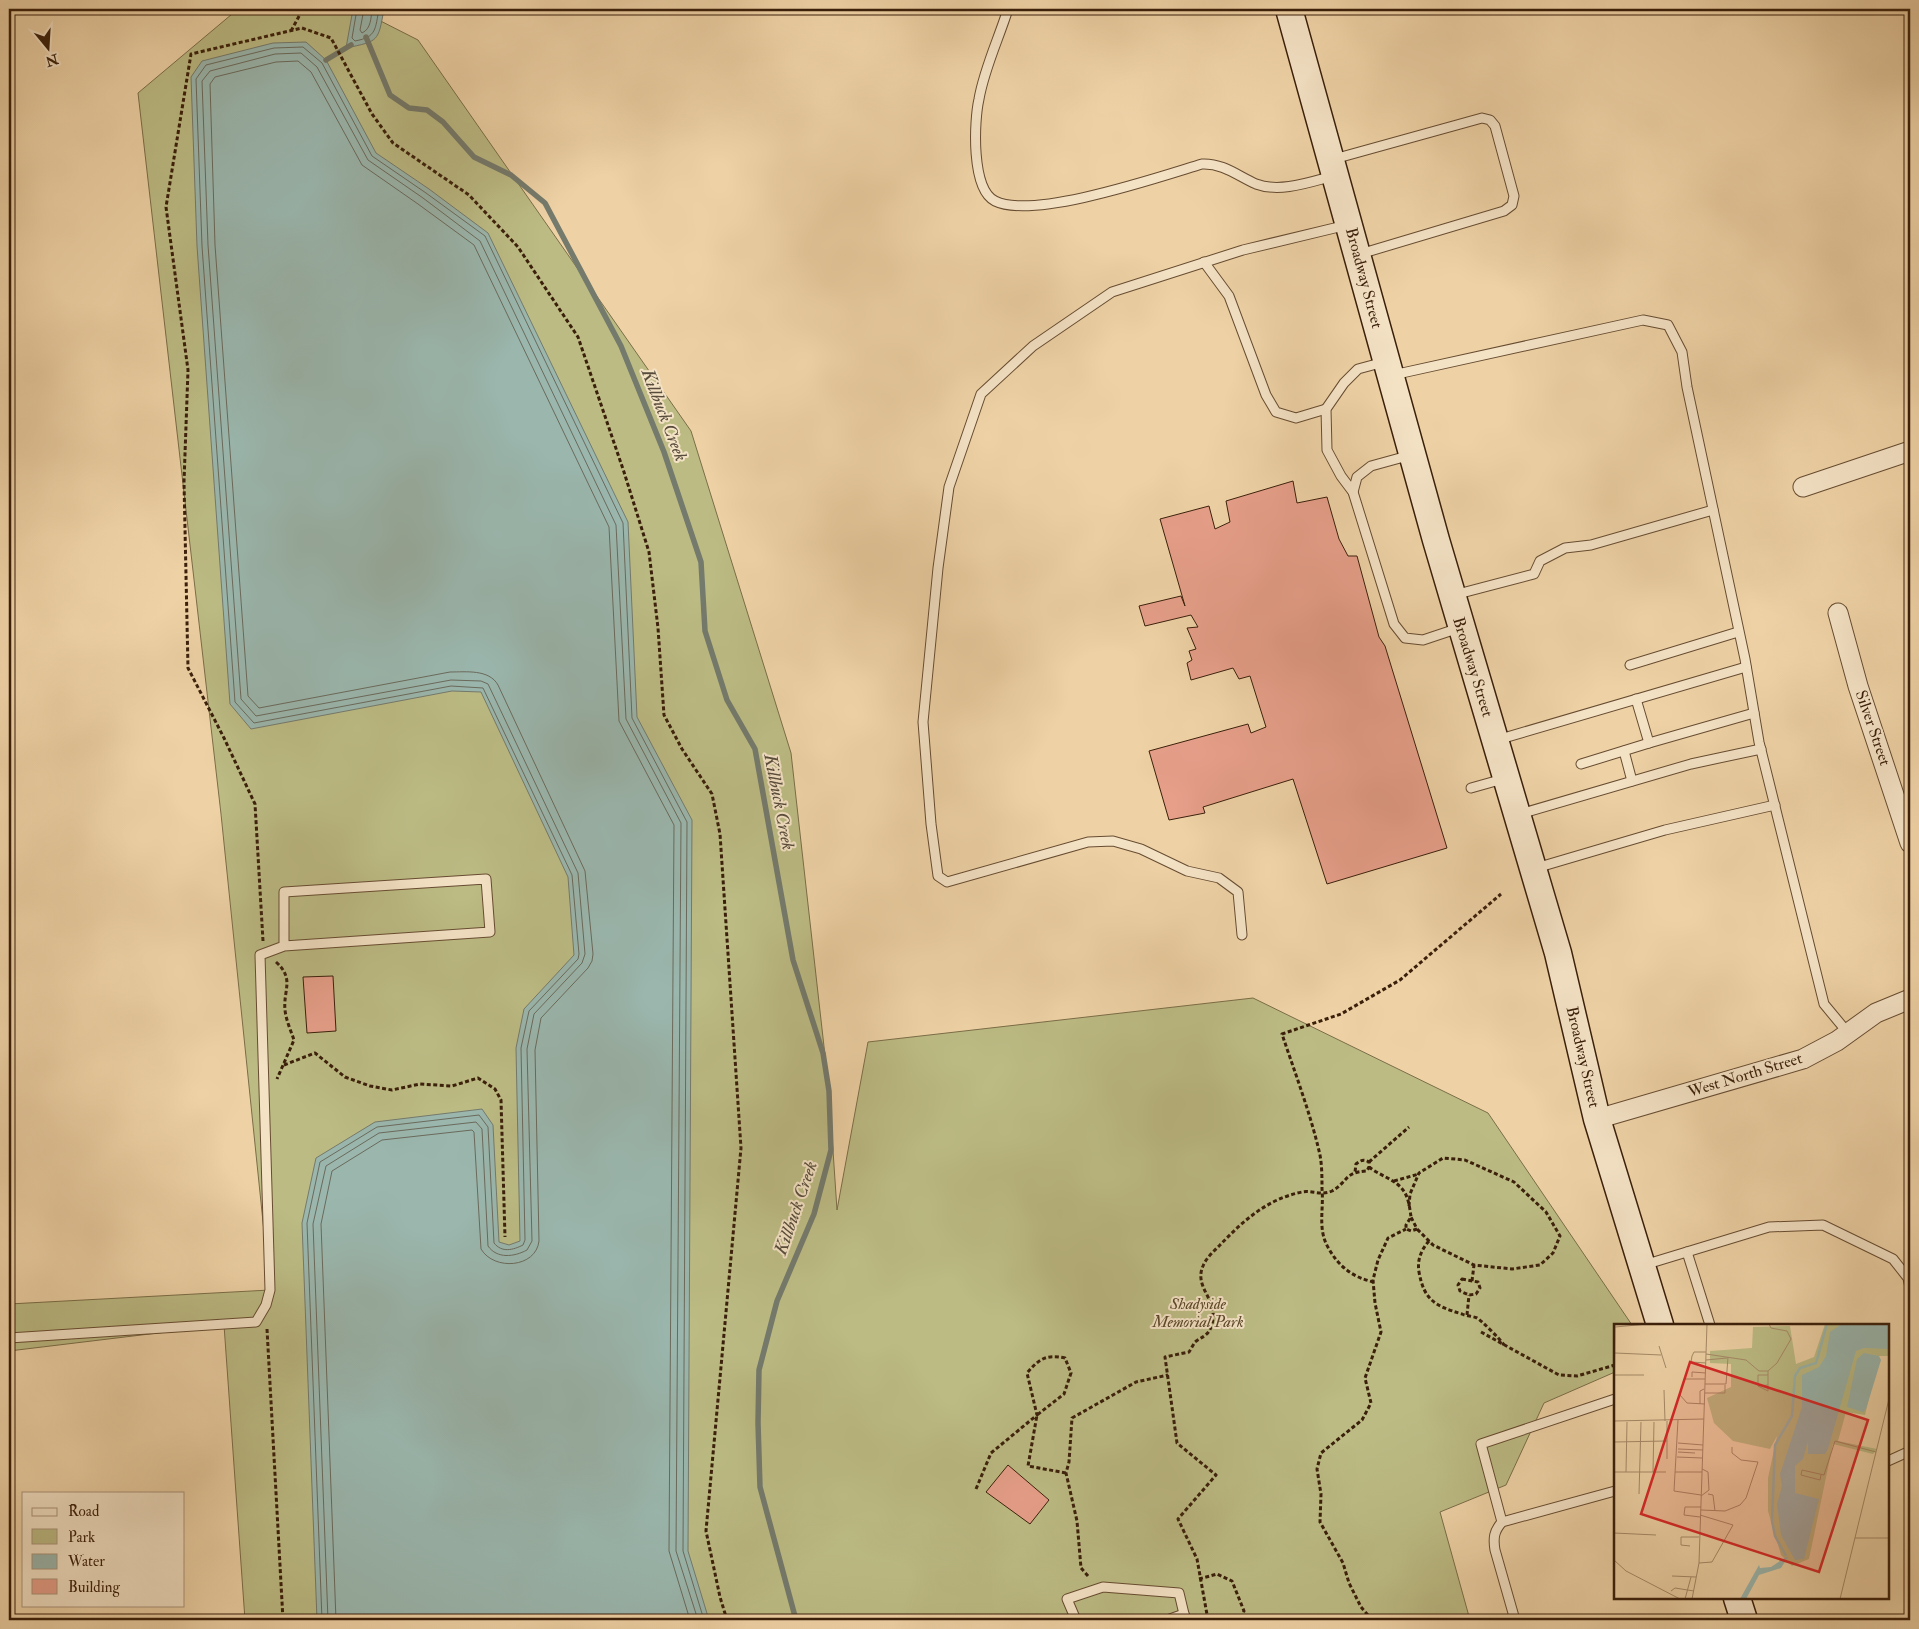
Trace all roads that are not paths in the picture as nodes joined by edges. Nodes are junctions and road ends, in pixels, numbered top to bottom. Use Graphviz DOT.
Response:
graph roads {
  1 [pos="1008,9"];
  2 [pos="1288,9"];
  3 [pos="1334,168"];
  4 [pos="1349,225"];
  5 [pos="1357,254"];
  6 [pos="1204,262"];
  7 [pos="1389,368"];
  8 [pos="1326,409"];
  9 [pos="1910,451"];
  10 [pos="1412,455"];
  11 [pos="1803,487"];
  12 [pos="1353,492"];
  13 [pos="1713,510"];
  14 [pos="1452,596"];
  15 [pos="1838,613"];
  16 [pos="1462,627"];
  17 [pos="1738,632"];
  18 [pos="1630,665"];
  19 [pos="1746,667"];
  20 [pos="1636,699"];
  21 [pos="1754,714"];
  22 [pos="1495,740"];
  23 [pos="1649,743"];
  24 [pos="1761,749"];
  25 [pos="1624,751"];
  26 [pos="1581,764"];
  27 [pos="1506,778"];
  28 [pos="1632,781"];
  29 [pos="1471,788"];
  30 [pos="1903,791"];
  31 [pos="1775,805"];
  32 [pos="1517,815"];
  33 [pos="1910,844"];
  34 [pos="1533,869"];
  35 [pos="1242,935"];
  36 [pos="284,946"];
  37 [pos="1910,999"];
  38 [pos="1848,1033"];
  39 [pos="1597,1119"];
  40 [pos="1687,1252"];
  41 [pos="1642,1266"];
  42 [pos="1910,1288"];
  43 [pos="1660,1324"];
  44 [pos="1710,1324"];
  45 [pos="9,1338"];
  46 [pos="1614,1399"];
  47 [pos="1910,1452"];
  48 [pos="1889,1461"];
  49 [pos="1614,1491"];
  50 [pos="1502,1522"];
  51 [pos="1737,1599"];
  52 [pos="1185,1617"];
  53 [pos="1076,1620"];
  54 [pos="1167,1620"];
  55 [pos="1515,1620"];
  56 [pos="1744,1620"];
  1 -- 3 [label="lane"];
  2 -- 3 [label="main road, Broadway Street"];
  3 -- 4 [label="main road, Broadway Street"];
  3 -- 5 [label="lane"];
  4 -- 5 [label="main road, Broadway Street"];
  4 -- 6 [label="lane"];
  5 -- 7 [label="main road, Broadway Street"];
  6 -- 8 [label="lane"];
  6 -- 35 [label="lane"];
  7 -- 8 [label="lane"];
  7 -- 10 [label="main road, Broadway Street"];
  7 -- 13 [label="lane"];
  8 -- 12 [label="lane"];
  9 -- 11 [label="street"];
  10 -- 12 [label="lane"];
  10 -- 14 [label="main road, Broadway Street"];
  12 -- 16 [label="lane"];
  13 -- 14 [label="lane"];
  13 -- 17 [label="lane"];
  14 -- 16 [label="main road, Broadway Street"];
  15 -- 30 [label="street, Silver Street"];
  16 -- 22 [label="main road, Broadway Street"];
  17 -- 18 [label="lane"];
  17 -- 19 [label="lane"];
  19 -- 20 [label="lane"];
  19 -- 21 [label="lane"];
  20 -- 22 [label="lane"];
  20 -- 23 [label="lane"];
  21 -- 23 [label="lane"];
  21 -- 24 [label="lane"];
  22 -- 27 [label="main road, Broadway Street"];
  23 -- 25 [label="lane"];
  24 -- 28 [label="lane"];
  24 -- 31 [label="lane"];
  25 -- 26 [label="lane"];
  25 -- 28 [label="lane"];
  27 -- 29 [label="lane"];
  27 -- 32 [label="main road, Broadway Street"];
  28 -- 32 [label="lane"];
  30 -- 33 [label="street, Silver Street"];
  31 -- 34 [label="lane"];
  31 -- 38 [label="lane"];
  32 -- 34 [label="main road, Broadway Street"];
  34 -- 39 [label="main road, Broadway Street"];
  36 -- 36 [label="lane"];
  36 -- 45 [label="lane"];
  37 -- 38 [label="street, West North Street"];
  38 -- 39 [label="street, West North Street"];
  39 -- 41 [label="main road, Broadway Street"];
  40 -- 41 [label="lane"];
  40 -- 42 [label="lane"];
  40 -- 44 [label="lane"];
  41 -- 43 [label="main road, Broadway Street"];
  46 -- 50 [label="lane"];
  47 -- 48 [label="lane"];
  49 -- 50 [label="lane"];
  50 -- 55 [label="lane"];
  51 -- 56 [label="main road"];
  52 -- 53 [label="lane"];
  52 -- 54 [label="lane"];
}
